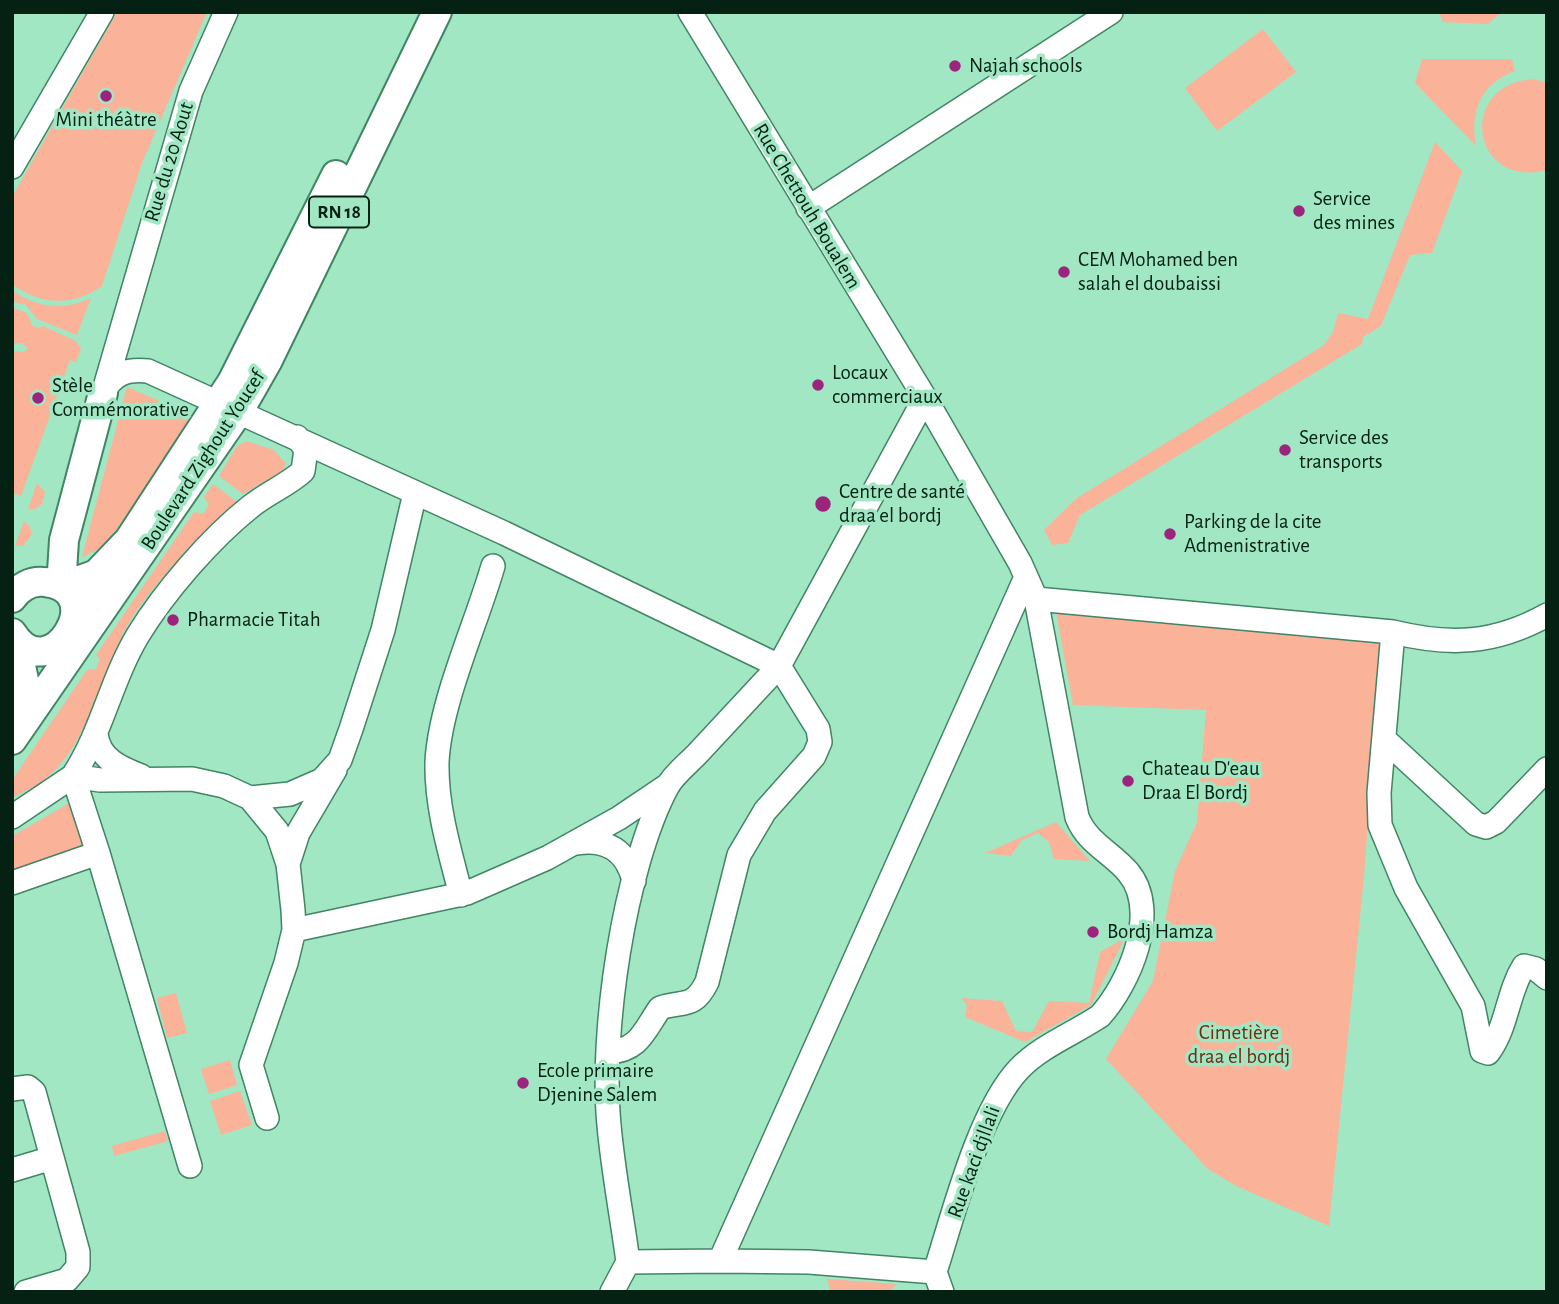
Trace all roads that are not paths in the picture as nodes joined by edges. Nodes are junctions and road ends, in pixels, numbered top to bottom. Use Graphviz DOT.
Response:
graph roads {
  1 [pos="102,12"];
  2 [pos="226,12"];
  3 [pos="415,12"];
  4 [pos="437,12"];
  5 [pos="690,12"];
  6 [pos="1111,12"];
  7 [pos="12,167"];
  8 [pos="808,208"];
  9 [pos="125,316"];
  10 [pos="148,371"];
  11 [pos="103,393"];
  12 [pos="230,398"];
  13 [pos="925,398"];
  14 [pos="297,437"];
  15 [pos="371,472"];
  16 [pos="295,479"];
  17 [pos="415,493"];
  18 [pos="64,540"];
  19 [pos="494,566"];
  20 [pos="94,575"];
  21 [pos="1026,577"];
  22 [pos="17,593"];
  23 [pos="113,597"];
  24 [pos="1036,599"];
  25 [pos="1547,615"];
  26 [pos="72,628"];
  27 [pos="1393,632"];
  28 [pos="14,635"];
  29 [pos="779,666"];
  30 [pos="59,673"];
  31 [pos="12,706"];
  32 [pos="96,734"];
  33 [pos="1384,738"];
  34 [pos="12,740"];
  35 [pos="340,760"];
  36 [pos="1547,769"];
  37 [pos="73,776"];
  38 [pos="144,778"];
  39 [pos="668,785"];
  40 [pos="250,798"];
  41 [pos="12,817"];
  42 [pos="573,843"];
  43 [pos="98,853"];
  44 [pos="288,864"];
  45 [pos="634,881"];
  46 [pos="12,883"];
  47 [pos="461,895"];
  48 [pos="293,930"];
  49 [pos="1547,978"];
  50 [pos="608,1052"];
  51 [pos="12,1089"];
  52 [pos="267,1118"];
  53 [pos="52,1158"];
  54 [pos="190,1166"];
  55 [pos="12,1170"];
  56 [pos="720,1261"];
  57 [pos="628,1262"];
  58 [pos="938,1282"];
  59 [pos="26,1292"];
  60 [pos="612,1292"];
  1 -- 7 [label="street"];
  2 -- 9 [label="street, Rue du 20 Aout"];
  3 -- 12 [label="main road, Boulevard Zighout Youcef / RN 18"];
  4 -- 12 [label="main road, Boulevard Zighout Youcef / RN 18"];
  5 -- 8 [label="street, Rue Chettouh Boualem"];
  6 -- 8 [label="street"];
  8 -- 13 [label="street, Rue Chettouh Boualem"];
  9 -- 10 [label="street"];
  9 -- 11 [label="street, Rue du 20 Aout"];
  10 -- 11 [label="street"];
  10 -- 12 [label="street"];
  11 -- 18 [label="main road"];
  12 -- 14 [label="street"];
  12 -- 20 [label="main road, Boulevard Zighout Youcef / RN 18"];
  12 -- 23 [label="main road, Boulevard Zighout Youcef / RN 18"];
  13 -- 21 [label="street, Rue Chettouh Boualem"];
  13 -- 29 [label="street"];
  14 -- 15 [label="street"];
  14 -- 16 [label="street"];
  15 -- 16 [label="street"];
  15 -- 17 [label="street"];
  16 -- 32 [label="street"];
  17 -- 29 [label="street"];
  17 -- 35 [label="street"];
  18 -- 20 [label="main road"];
  18 -- 22 [label="main road"];
  19 -- 47 [label="street"];
  20 -- 26 [label="main road, Boulevard Zighout Youcef"];
  21 -- 24 [label="street, Rue kaci djllali"];
  21 -- 56 [label="street"];
  22 -- 26 [label="main road"];
  23 -- 26 [label="main road"];
  23 -- 30 [label="main road, Boulevard Zighout Youcef / RN 18"];
  24 -- 27 [label="street"];
  24 -- 58 [label="street, Rue kaci djllali"];
  25 -- 27 [label="street"];
  26 -- 28 [label="main road"];
  26 -- 30 [label="main road, Boulevard Zighout Youcef"];
  27 -- 33 [label="street"];
  28 -- 31 [label="main road"];
  29 -- 39 [label="street"];
  29 -- 50 [label="street"];
  30 -- 34 [label="main road, Boulevard Zighout Youcef / RN 18"];
  32 -- 37 [label="street"];
  32 -- 38 [label="street"];
  33 -- 36 [label="street"];
  33 -- 49 [label="street"];
  35 -- 40 [label="street"];
  35 -- 44 [label="street"];
  37 -- 38 [label="street"];
  37 -- 41 [label="street"];
  37 -- 43 [label="street"];
  38 -- 40 [label="street"];
  39 -- 42 [label="street"];
  39 -- 45 [label="street"];
  40 -- 44 [label="street"];
  42 -- 45 [label="street"];
  42 -- 47 [label="street"];
  43 -- 46 [label="street"];
  43 -- 54 [label="street"];
  44 -- 48 [label="street"];
  45 -- 50 [label="street"];
  47 -- 48 [label="street"];
  48 -- 52 [label="street"];
  50 -- 57 [label="street"];
  51 -- 53 [label="street"];
  53 -- 55 [label="street"];
  53 -- 59 [label="street"];
  56 -- 57 [label="street"];
  56 -- 58 [label="street"];
  57 -- 60 [label="street"];
}
